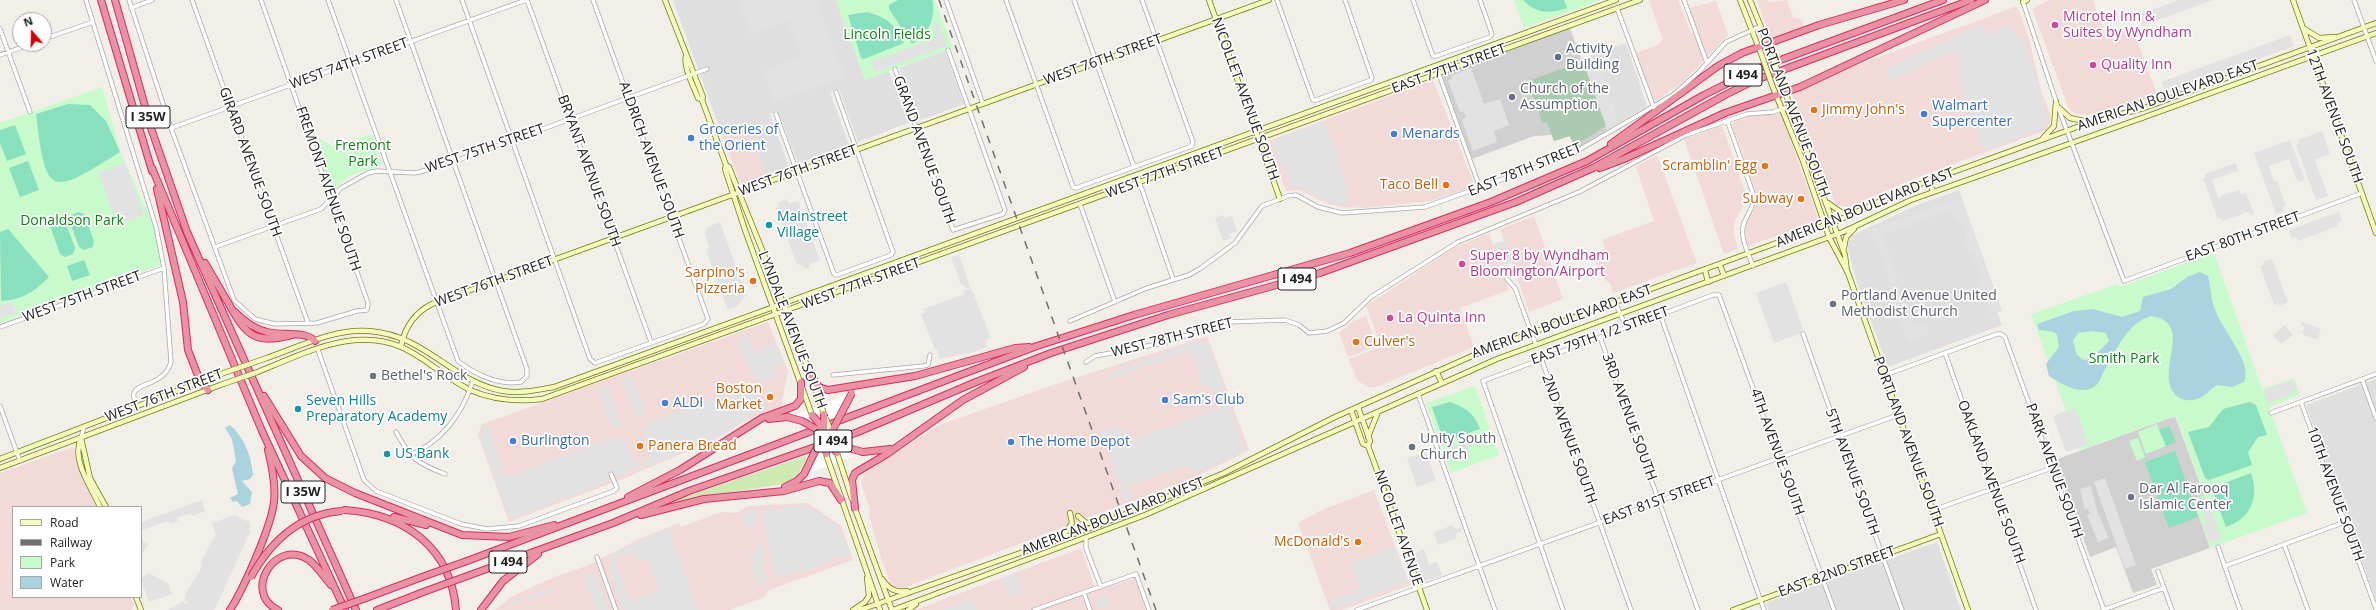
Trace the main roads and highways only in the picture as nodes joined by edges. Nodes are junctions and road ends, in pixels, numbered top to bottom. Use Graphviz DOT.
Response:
graph roads {
  1 [pos="101,0"];
  2 [pos="115,0"];
  3 [pos="665,0"];
  4 [pos="1210,0"];
  5 [pos="1269,0"];
  6 [pos="1616,0"];
  7 [pos="1640,0"];
  8 [pos="1740,0"];
  9 [pos="1750,0"];
  10 [pos="1904,0"];
  11 [pos="1943,0"];
  12 [pos="1971,0"];
  13 [pos="1985,0"];
  14 [pos="2293,0"];
  15 [pos="1216,19"];
  16 [pos="2376,23"];
  17 [pos="2303,28"];
  18 [pos="2376,33"];
  19 [pos="2341,36"];
  20 [pos="1768,43"];
  21 [pos="1758,46"];
  22 [pos="2310,47"];
  23 [pos="686,56"];
  24 [pos="2313,56"];
  25 [pos="2239,73"];
  26 [pos="2242,82"];
  27 [pos="1370,90"];
  28 [pos="1786,92"];
  29 [pos="1776,95"];
  30 [pos="702,100"];
  31 [pos="1326,114"];
  32 [pos="2091,122"];
  33 [pos="1256,131"];
  34 [pos="1259,138"];
  35 [pos="2040,140"];
  36 [pos="1587,161"];
  37 [pos="152,168"];
  38 [pos="1577,175"];
  39 [pos="1929,181"];
  40 [pos="1933,192"];
  41 [pos="737,193"];
  42 [pos="1825,197"];
  43 [pos="1280,199"];
  44 [pos="1859,212"];
  45 [pos="1834,222"];
  46 [pos="1860,224"];
  47 [pos="1825,226"];
  48 [pos="187,232"];
  49 [pos="2376,233"];
  50 [pos="1838,234"];
  51 [pos="1829,237"];
  52 [pos="1845,255"];
  53 [pos="1720,265"];
  54 [pos="1704,270"];
  55 [pos="1848,273"];
  56 [pos="1724,276"];
  57 [pos="1708,282"];
  58 [pos="784,302"];
  59 [pos="774,306"];
  60 [pos="787,311"];
  61 [pos="777,314"];
  62 [pos="329,336"];
  63 [pos="403,337"];
  64 [pos="315,341"];
  65 [pos="329,345"];
  66 [pos="401,346"];
  67 [pos="1037,346"];
  68 [pos="318,350"];
  69 [pos="1051,353"];
  70 [pos="1436,371"];
  71 [pos="251,374"];
  72 [pos="810,375"];
  73 [pos="200,381"];
  74 [pos="874,381"];
  75 [pos="802,382"];
  76 [pos="1442,383"];
  77 [pos="208,390"];
  78 [pos="1358,407"];
  79 [pos="1351,410"];
  80 [pos="1378,412"];
  81 [pos="824,414"];
  82 [pos="812,415"];
  83 [pos="1363,418"];
  84 [pos="1355,422"];
  85 [pos="750,425"];
  86 [pos="262,431"];
  87 [pos="821,433"];
  88 [pos="830,437"];
  89 [pos="1368,437"];
  90 [pos="81,438"];
  91 [pos="1282,444"];
  92 [pos="1368,446"];
  93 [pos="895,448"];
  94 [pos="837,453"];
  95 [pos="1286,453"];
  96 [pos="826,454"];
  97 [pos="0,459"];
  98 [pos="0,468"];
  99 [pos="774,490"];
  100 [pos="842,500"];
  101 [pos="99,506"];
  102 [pos="105,506"];
  103 [pos="855,508"];
  104 [pos="604,510"];
  105 [pos="343,511"];
  106 [pos="596,513"];
  107 [pos="1070,513"];
  108 [pos="1078,516"];
  109 [pos="1115,518"];
  110 [pos="613,523"];
  111 [pos="440,528"];
  112 [pos="1941,534"];
  113 [pos="1055,540"];
  114 [pos="546,549"];
  115 [pos="866,571"];
  116 [pos="879,574"];
  117 [pos="347,589"];
  118 [pos="918,590"];
  119 [pos="337,592"];
  120 [pos="136,598"];
  121 [pos="888,600"];
  122 [pos="922,600"];
  123 [pos="235,602"];
  124 [pos="878,604"];
  125 [pos="141,610"];
  126 [pos="230,610"];
  127 [pos="278,610"];
  128 [pos="332,610"];
  129 [pos="345,610"];
  130 [pos="356,610"];
  131 [pos="360,610"];
  132 [pos="377,610"];
  133 [pos="456,610"];
  134 [pos="481,610"];
  135 [pos="853,610"];
  136 [pos="860,610"];
  137 [pos="880,610"];
  138 [pos="892,610"];
  139 [pos="908,610"];
  140 [pos="1427,610"];
  141 [pos="1733,610"];
  142 [pos="1968,610"];
  1 -- 37 [label="highway, I 35W"];
  2 -- 48 [label="highway, I 35W"];
  3 -- 23 [label="main road, LYNDALE AVENUE SOUTH"];
  4 -- 15 [label="main road, NICOLLET AVENUE SOUTH"];
  5 -- 15 [label="main road, WEST 76TH STREET"];
  6 -- 27 [label="main road, EAST 77TH STREET"];
  7 -- 31 [label="main road, EAST 77TH STREET"];
  8 -- 21 [label="main road, PORTLAND AVENUE SOUTH"];
  9 -- 20 [label="main road, PORTLAND AVENUE SOUTH"];
  10 -- 20 [label="highway"];
  11 -- 36 [label="highway, I 494"];
  12 -- 38 [label="highway, I 494"];
  13 -- 28 [label="highway"];
  14 -- 17 [label="main road, 12TH AVENUE SOUTH"];
  15 -- 33 [label="main road, NICOLLET AVENUE SOUTH"];
  15 -- 41 [label="main road, WEST 76TH STREET"];
  16 -- 19 [label="main road, AMERICAN BOULEVARD EAST"];
  17 -- 19 [label="main road"];
  17 -- 22 [label="main road, 12TH AVENUE SOUTH"];
  18 -- 24 [label="main road, AMERICAN BOULEVARD EAST"];
  19 -- 22 [label="main road, AMERICAN BOULEVARD EAST"];
  20 -- 21 [label="highway"];
  20 -- 28 [label="main road, PORTLAND AVENUE SOUTH, bridge"];
  21 -- 29 [label="main road, PORTLAND AVENUE SOUTH, bridge"];
  21 -- 36 [label="highway"];
  22 -- 24 [label="main road, 12TH AVENUE SOUTH"];
  22 -- 25 [label="main road, AMERICAN BOULEVARD EAST"];
  23 -- 30 [label="main road, LYNDALE AVENUE SOUTH"];
  23 -- 30 [label="main road, LYNDALE AVENUE SOUTH"];
  24 -- 26 [label="main road, AMERICAN BOULEVARD EAST"];
  24 -- 49 [label="main road, 12TH AVENUE SOUTH"];
  25 -- 26 [label="main road"];
  25 -- 32 [label="main road, AMERICAN BOULEVARD EAST"];
  26 -- 40 [label="main road, AMERICAN BOULEVARD EAST"];
  27 -- 31 [label="main road"];
  27 -- 33 [label="main road, EAST 77TH STREET"];
  28 -- 29 [label="highway"];
  28 -- 42 [label="main road, PORTLAND AVENUE SOUTH"];
  29 -- 38 [label="highway"];
  29 -- 47 [label="main road, PORTLAND AVENUE SOUTH"];
  30 -- 41 [label="main road, LYNDALE AVENUE SOUTH"];
  31 -- 34 [label="main road, EAST 77TH STREET"];
  32 -- 35 [label="main road, AMERICAN BOULEVARD EAST"];
  32 -- 35 [label="main road"];
  33 -- 34 [label="main road, NICOLLET AVENUE SOUTH"];
  33 -- 58 [label="main road, WEST 77TH STREET"];
  34 -- 43 [label="main road, NICOLLET AVENUE SOUTH"];
  34 -- 60 [label="main road, WEST 77TH STREET"];
  35 -- 39 [label="main road, AMERICAN BOULEVARD EAST"];
  36 -- 67 [label="highway, I 494"];
  37 -- 73 [label="highway"];
  37 -- 86 [label="highway, I 35W"];
  38 -- 69 [label="highway, I 494"];
  39 -- 40 [label="main road"];
  39 -- 44 [label="main road, AMERICAN BOULEVARD EAST"];
  40 -- 46 [label="main road, AMERICAN BOULEVARD EAST"];
  41 -- 58 [label="main road, LYNDALE AVENUE SOUTH"];
  41 -- 59 [label="main road, LYNDALE AVENUE SOUTH"];
  41 -- 63 [label="main road, WEST 76TH STREET"];
  42 -- 44 [label="main road"];
  42 -- 45 [label="main road, PORTLAND AVENUE SOUTH"];
  44 -- 45 [label="main road, AMERICAN BOULEVARD EAST"];
  45 -- 47 [label="main road, AMERICAN BOULEVARD EAST"];
  45 -- 50 [label="main road, PORTLAND AVENUE SOUTH"];
  46 -- 50 [label="main road, AMERICAN BOULEVARD EAST"];
  46 -- 52 [label="main road"];
  47 -- 51 [label="main road, PORTLAND AVENUE SOUTH"];
  47 -- 53 [label="main road, AMERICAN BOULEVARD EAST"];
  48 -- 64 [label="highway"];
  48 -- 71 [label="highway, I 35W"];
  50 -- 51 [label="main road, AMERICAN BOULEVARD EAST"];
  50 -- 52 [label="main road, PORTLAND AVENUE SOUTH"];
  51 -- 55 [label="main road, PORTLAND AVENUE SOUTH"];
  51 -- 56 [label="main road, AMERICAN BOULEVARD EAST"];
  52 -- 55 [label="main road, PORTLAND AVENUE SOUTH"];
  53 -- 54 [label="main road, AMERICAN BOULEVARD EAST"];
  53 -- 56 [label="main road"];
  54 -- 57 [label="main road"];
  54 -- 70 [label="main road, AMERICAN BOULEVARD EAST"];
  55 -- 112 [label="main road, PORTLAND AVENUE SOUTH"];
  56 -- 57 [label="main road, AMERICAN BOULEVARD EAST"];
  57 -- 76 [label="main road, AMERICAN BOULEVARD EAST"];
  58 -- 59 [label="main road, WEST 77TH STREET"];
  58 -- 60 [label="main road, LYNDALE AVENUE SOUTH"];
  59 -- 61 [label="main road, LYNDALE AVENUE SOUTH"];
  59 -- 63 [label="main road, WEST 77TH STREET"];
  60 -- 61 [label="main road, WEST 77TH STREET"];
  60 -- 72 [label="main road, LYNDALE AVENUE SOUTH"];
  61 -- 66 [label="main road, WEST 77TH STREET"];
  61 -- 75 [label="main road, LYNDALE AVENUE SOUTH"];
  62 -- 63 [label="main road, WEST 77TH STREET"];
  62 -- 64 [label="main road, WEST 76TH STREET"];
  63 -- 66 [label="main road, WEST 76TH STREET"];
  64 -- 68 [label="main road"];
  64 -- 73 [label="main road, WEST 76TH STREET, bridge"];
  65 -- 66 [label="main road, WEST 77TH STREET"];
  65 -- 68 [label="main road, WEST 76TH STREET"];
  67 -- 74 [label="highway"];
  67 -- 104 [label="highway, I 494"];
  68 -- 77 [label="main road, WEST 76TH STREET, bridge"];
  69 -- 93 [label="highway"];
  69 -- 110 [label="highway, I 494"];
  70 -- 76 [label="main road"];
  70 -- 78 [label="main road, AMERICAN BOULEVARD EAST"];
  71 -- 111 [label="highway"];
  71 -- 117 [label="highway, I 35W"];
  72 -- 74 [label="highway"];
  72 -- 81 [label="main road, LYNDALE AVENUE SOUTH"];
  73 -- 77 [label="highway"];
  73 -- 97 [label="main road, WEST 76TH STREET"];
  74 -- 88 [label="highway, bridge"];
  75 -- 82 [label="main road, LYNDALE AVENUE SOUTH"];
  75 -- 85 [label="highway"];
  76 -- 80 [label="main road, AMERICAN BOULEVARD EAST"];
  77 -- 90 [label="main road, WEST 76TH STREET"];
  78 -- 79 [label="main road, AMERICAN BOULEVARD WEST"];
  78 -- 83 [label="main road"];
  79 -- 84 [label="main road, NICOLLET AVENUE"];
  79 -- 91 [label="main road, AMERICAN BOULEVARD WEST"];
  80 -- 83 [label="main road, AMERICAN BOULEVARD EAST"];
  80 -- 89 [label="main road"];
  81 -- 87 [label="highway, bridge"];
  81 -- 88 [label="main road, LYNDALE AVENUE SOUTH, bridge"];
  82 -- 87 [label="highway, bridge"];
  83 -- 84 [label="main road, AMERICAN BOULEVARD WEST"];
  83 -- 89 [label="main road, NICOLLET AVENUE"];
  84 -- 92 [label="main road, NICOLLET AVENUE"];
  84 -- 95 [label="main road, AMERICAN BOULEVARD WEST"];
  85 -- 87 [label="highway, bridge"];
  85 -- 104 [label="highway"];
  86 -- 119 [label="highway, I 35W"];
  86 -- 123 [label="highway"];
  87 -- 88 [label="highway, bridge"];
  87 -- 96 [label="main road, bridge"];
  87 -- 99 [label="highway, bridge"];
  88 -- 93 [label="highway, bridge"];
  88 -- 94 [label="highway, bridge"];
  88 -- 96 [label="highway, bridge"];
  89 -- 92 [label="main road, NICOLLET AVENUE"];
  90 -- 98 [label="main road, WEST 76TH STREET"];
  90 -- 101 [label="main road"];
  90 -- 102 [label="main road"];
  91 -- 95 [label="main road"];
  91 -- 109 [label="main road, AMERICAN BOULEVARD WEST"];
  92 -- 140 [label="main road, NICOLLET AVENUE"];
  93 -- 103 [label="highway"];
  94 -- 103 [label="main road"];
  95 -- 122 [label="main road, AMERICAN BOULEVARD WEST"];
  96 -- 100 [label="main road"];
  99 -- 100 [label="highway"];
  99 -- 110 [label="highway"];
  100 -- 115 [label="main road"];
  103 -- 116 [label="main road"];
  104 -- 106 [label="highway, I 494"];
  105 -- 111 [label="highway"];
  105 -- 123 [label="highway, bridge"];
  105 -- 133 [label="highway"];
  106 -- 111 [label="highway"];
  106 -- 128 [label="highway, I 494, bridge"];
  107 -- 113 [label="main road"];
  108 -- 109 [label="main road"];
  109 -- 113 [label="main road, AMERICAN BOULEVARD WEST"];
  110 -- 114 [label="highway, I 494"];
  112 -- 141 [label="main road, EAST 82ND STREET"];
  112 -- 142 [label="main road, PORTLAND AVENUE SOUTH"];
  113 -- 118 [label="main road, AMERICAN BOULEVARD WEST"];
  114 -- 132 [label="highway, I 494, bridge"];
  114 -- 134 [label="highway"];
  115 -- 124 [label="main road"];
  115 -- 135 [label="main road"];
  116 -- 118 [label="main road"];
  116 -- 121 [label="main road"];
  117 -- 130 [label="highway, I 35W"];
  117 -- 131 [label="highway"];
  118 -- 121 [label="main road, AMERICAN BOULEVARD WEST"];
  119 -- 127 [label="highway"];
  119 -- 129 [label="highway, I 35W"];
  120 -- 125 [label="main road"];
  121 -- 124 [label="main road, AMERICAN BOULEVARD WEST"];
  121 -- 138 [label="main road"];
  122 -- 138 [label="main road, AMERICAN BOULEVARD WEST"];
  122 -- 139 [label="main road"];
  123 -- 126 [label="highway"];
  124 -- 136 [label="main road, AMERICAN BOULEVARD WEST"];
  124 -- 137 [label="main road"];
}
